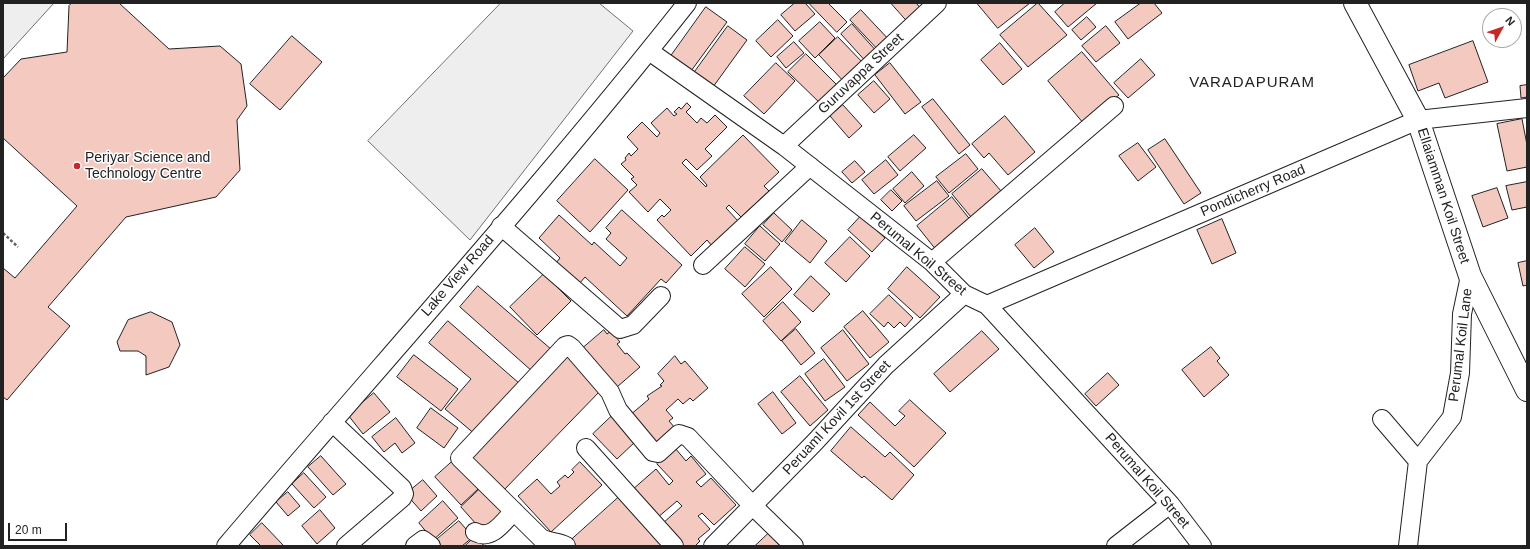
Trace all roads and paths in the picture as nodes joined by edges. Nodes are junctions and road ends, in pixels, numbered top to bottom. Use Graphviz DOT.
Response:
graph roads {
  1 [pos="687,3"];
  2 [pos="937,3"];
  3 [pos="1355,3"];
  4 [pos="649,51"];
  5 [pos="1114,106"];
  6 [pos="1527,108"];
  7 [pos="1418,120"];
  8 [pos="784,146"];
  9 [pos="810,166"];
  10 [pos="501,226"];
  11 [pos="3,233"];
  12 [pos="18,247"];
  13 [pos="932,262"];
  14 [pos="703,265"];
  15 [pos="1470,276"];
  16 [pos="964,294"];
  17 [pos="661,296"];
  18 [pos="987,305"];
  19 [pos="1527,390"];
  20 [pos="1382,419"];
  21 [pos="332,422"];
  22 [pos="586,448"];
  23 [pos="1418,461"];
  24 [pos="1170,504"];
  25 [pos="753,506"];
  26 [pos="514,511"];
  27 [pos="475,532"];
  28 [pos="226,546"];
  29 [pos="346,546"];
  30 [pos="415,546"];
  31 [pos="431,546"];
  32 [pos="566,546"];
  33 [pos="674,546"];
  34 [pos="713,546"];
  35 [pos="794,546"];
  36 [pos="1116,546"];
  37 [pos="1202,546"];
  38 [pos="1408,546"];
  1 -- 4 [label="street, Lake View Road"];
  2 -- 8 [label="street, Guruvappa Street"];
  3 -- 7 [label="street, Ellaiamman Koil Street"];
  4 -- 8 [label="street, Perumal Koil Street"];
  4 -- 10 [label="street, Lake View Road"];
  5 -- 13 [label="street"];
  6 -- 7 [label="street, Pondicherry Road"];
  7 -- 15 [label="street, Ellaiamman Koil Street"];
  7 -- 18 [label="street, Pondicherry Road"];
  8 -- 9 [label="street, Perumal Koil Street"];
  9 -- 13 [label="street, Perumal Koil Street"];
  9 -- 14 [label="street"];
  10 -- 17 [label="street"];
  10 -- 21 [label="street, Lake View Road"];
  11 -- 12 [label="path"];
  13 -- 16 [label="street, Perumal Koil Street"];
  15 -- 19 [label="street, Ellaiamman Koil Street"];
  15 -- 23 [label="street, Perumal Koil Lane"];
  16 -- 18 [label="street, Perumal Koil Street"];
  16 -- 25 [label="street, Peruaml Kovil 1st Street"];
  18 -- 24 [label="street, Perumal Koil Street"];
  20 -- 23 [label="street"];
  21 -- 28 [label="street, Lake View Road"];
  21 -- 29 [label="street"];
  22 -- 33 [label="street"];
  23 -- 38 [label="street"];
  24 -- 36 [label="street"];
  24 -- 37 [label="street, Perumal Koil Street"];
  25 -- 26 [label="street"];
  25 -- 34 [label="street, Peruaml Kovil 1st Street"];
  25 -- 35 [label="street"];
  26 -- 27 [label="street"];
  26 -- 32 [label="street"];
  30 -- 31 [label="street"];
}
